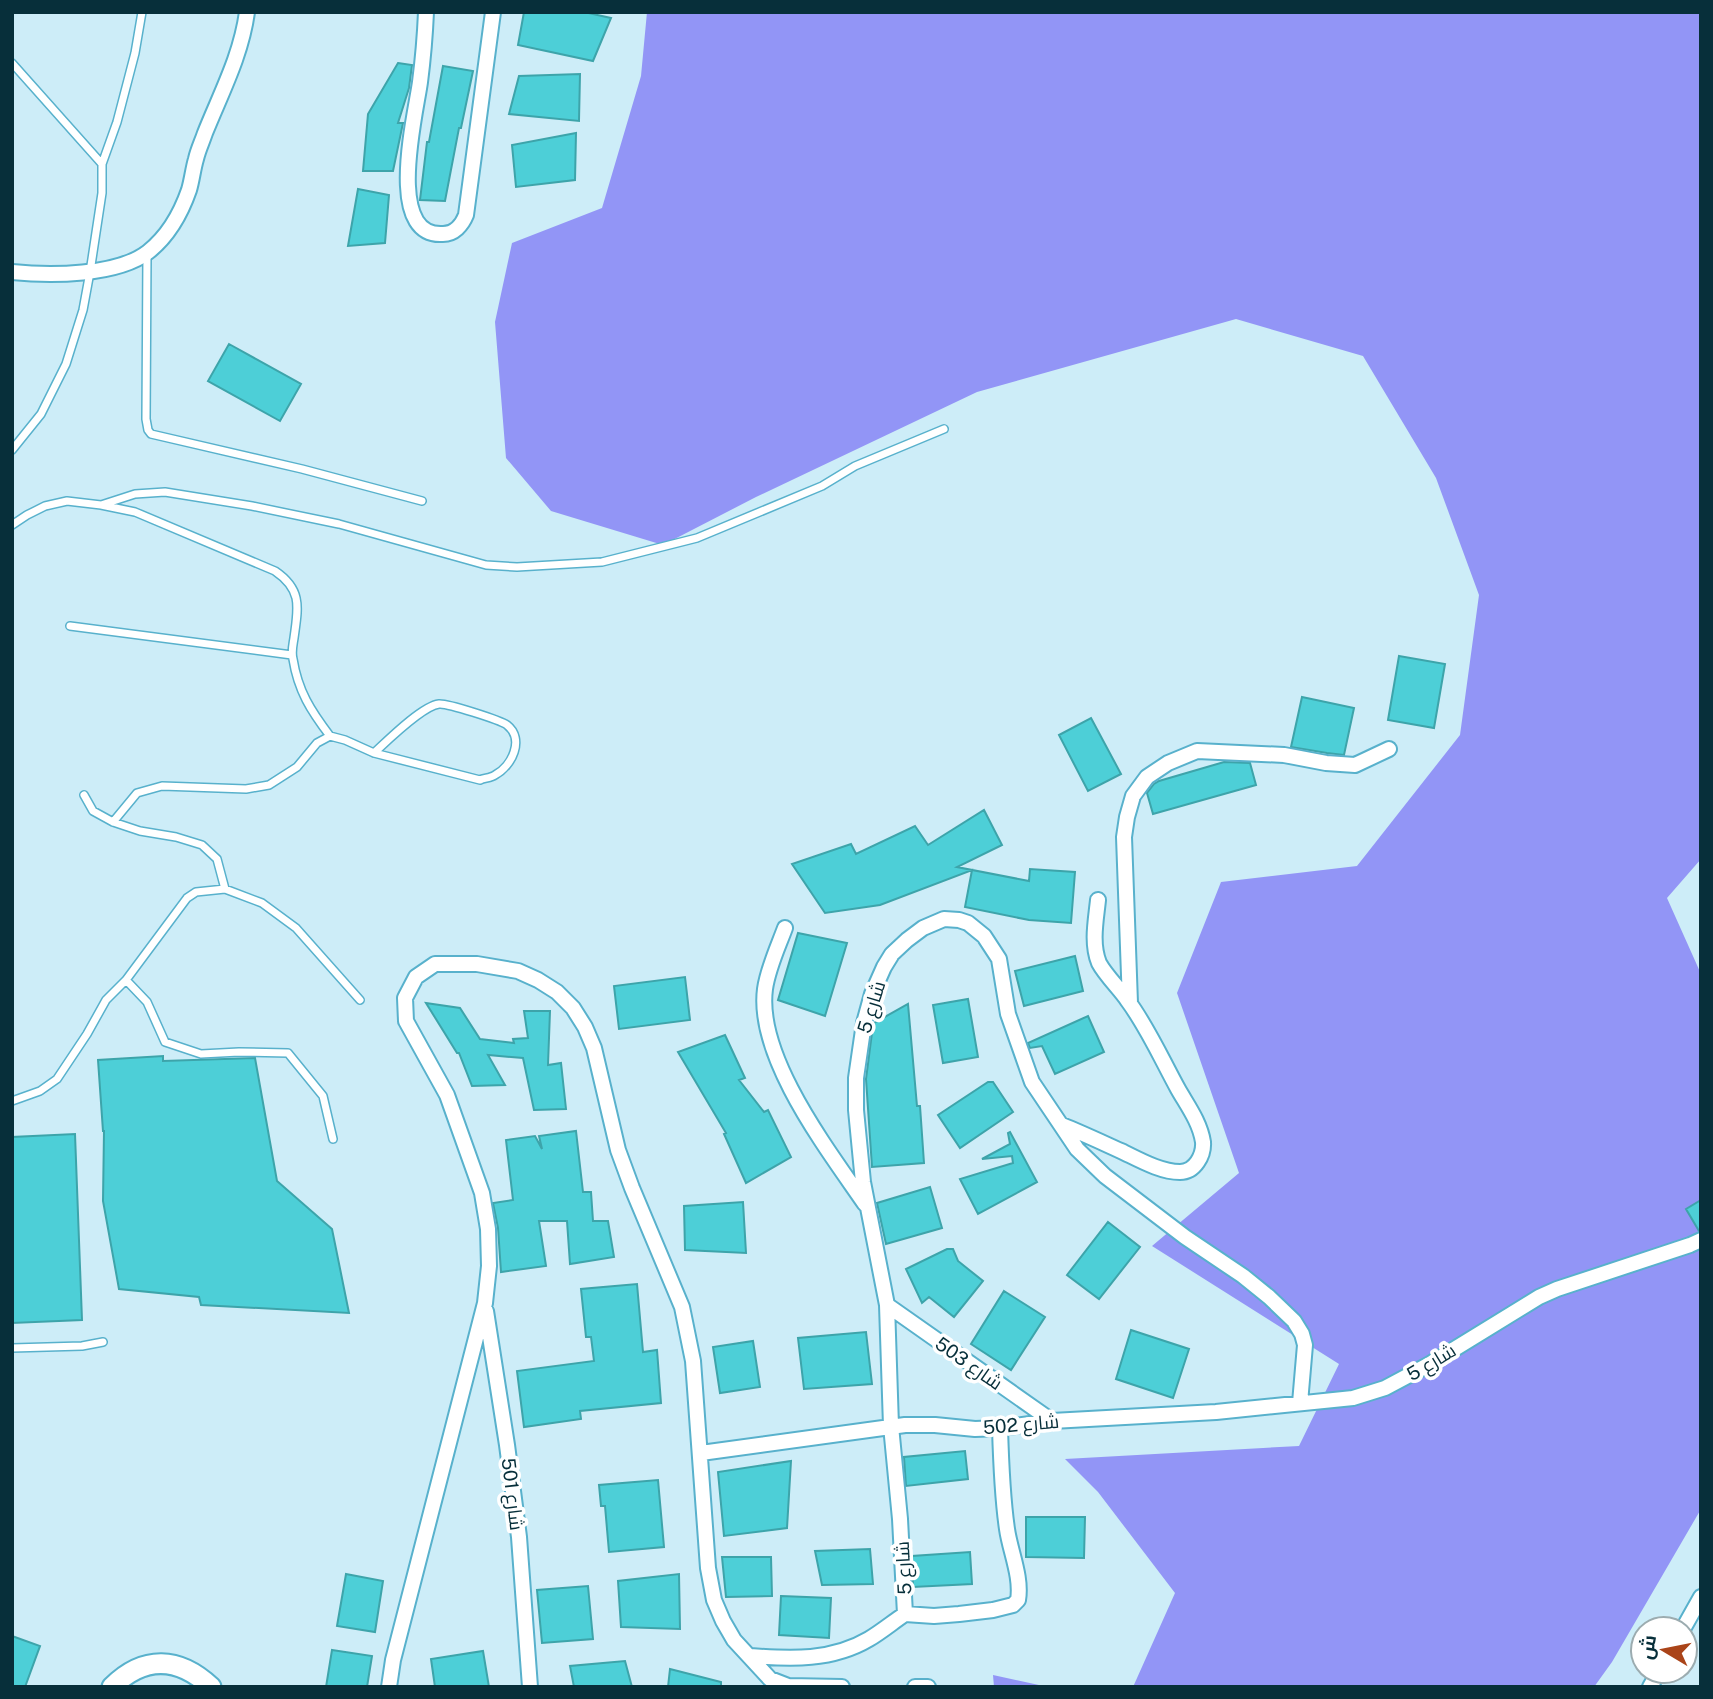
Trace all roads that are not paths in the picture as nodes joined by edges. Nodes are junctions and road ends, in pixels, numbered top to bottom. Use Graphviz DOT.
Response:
graph roads {
  1 [pos="142,12"];
  2 [pos="247,12"];
  3 [pos="426,12"];
  4 [pos="493,12"];
  5 [pos="12,63"];
  6 [pos="102,164"];
  7 [pos="146,253"];
  8 [pos="12,272"];
  9 [pos="90,272"];
  10 [pos="944,429"];
  11 [pos="12,450"];
  12 [pos="422,501"];
  13 [pos="100,505"];
  14 [pos="12,525"];
  15 [pos="71,626"];
  16 [pos="292,655"];
  17 [pos="330,736"];
  18 [pos="1389,749"];
  19 [pos="374,753"];
  20 [pos="84,795"];
  21 [pos="113,822"];
  22 [pos="225,889"];
  23 [pos="1098,900"];
  24 [pos="785,928"];
  25 [pos="126,980"];
  26 [pos="360,1000"];
  27 [pos="1130,1003"];
  28 [pos="12,1101"];
  29 [pos="1061,1124"];
  30 [pos="333,1139"];
  31 [pos="867,1209"];
  32 [pos="1701,1240"];
  33 [pos="485,1303"];
  34 [pos="887,1305"];
  35 [pos="103,1342"];
  36 [pos="12,1348"];
  37 [pos="1300,1403"];
  38 [pos="1052,1421"];
  39 [pos="891,1426"];
  40 [pos="1000,1428"];
  41 [pos="701,1453"];
  42 [pos="1701,1597"];
  43 [pos="905,1614"];
  44 [pos="1691,1615"];
  45 [pos="750,1656"];
  46 [pos="112,1687"];
  47 [pos="211,1687"];
  48 [pos="389,1687"];
  49 [pos="530,1687"];
  50 [pos="842,1687"];
  51 [pos="915,1687"];
  52 [pos="928,1687"];
  1 -- 6 [label="lane"];
  2 -- 7 [label="street"];
  3 -- 4 [label="street"];
  5 -- 6 [label="lane"];
  6 -- 9 [label="lane"];
  7 -- 9 [label="street"];
  7 -- 12 [label="lane"];
  8 -- 9 [label="street"];
  9 -- 11 [label="lane"];
  10 -- 13 [label="lane"];
  13 -- 14 [label="lane"];
  13 -- 16 [label="lane"];
  15 -- 16 [label="lane"];
  16 -- 17 [label="lane"];
  17 -- 19 [label="lane"];
  17 -- 21 [label="lane"];
  18 -- 27 [label="street"];
  19 -- 19 [label="lane"];
  20 -- 21 [label="lane"];
  21 -- 22 [label="lane"];
  22 -- 25 [label="lane"];
  22 -- 26 [label="lane"];
  23 -- 27 [label="street"];
  24 -- 31 [label="street"];
  25 -- 28 [label="lane"];
  25 -- 30 [label="lane"];
  27 -- 29 [label="street"];
  29 -- 31 [label="street, شارع 5"];
  29 -- 37 [label="street, شارع 5"];
  31 -- 34 [label="street, شارع 5"];
  32 -- 37 [label="street, شارع 5"];
  33 -- 41 [label="street"];
  33 -- 48 [label="street"];
  33 -- 49 [label="street, شارع 501"];
  34 -- 38 [label="street, شارع 503"];
  34 -- 39 [label="street, شارع 5"];
  35 -- 36 [label="lane"];
  37 -- 38 [label="street, شارع 502"];
  38 -- 40 [label="street, شارع 502"];
  39 -- 40 [label="street, شارع 502"];
  39 -- 41 [label="street, شارع 502"];
  39 -- 43 [label="street, شارع 5"];
  40 -- 43 [label="street"];
  41 -- 45 [label="street"];
  42 -- 44 [label="street"];
  43 -- 45 [label="street, شارع 5"];
  45 -- 50 [label="street"];
  46 -- 47 [label="street"];
  51 -- 52 [label="street"];
}
